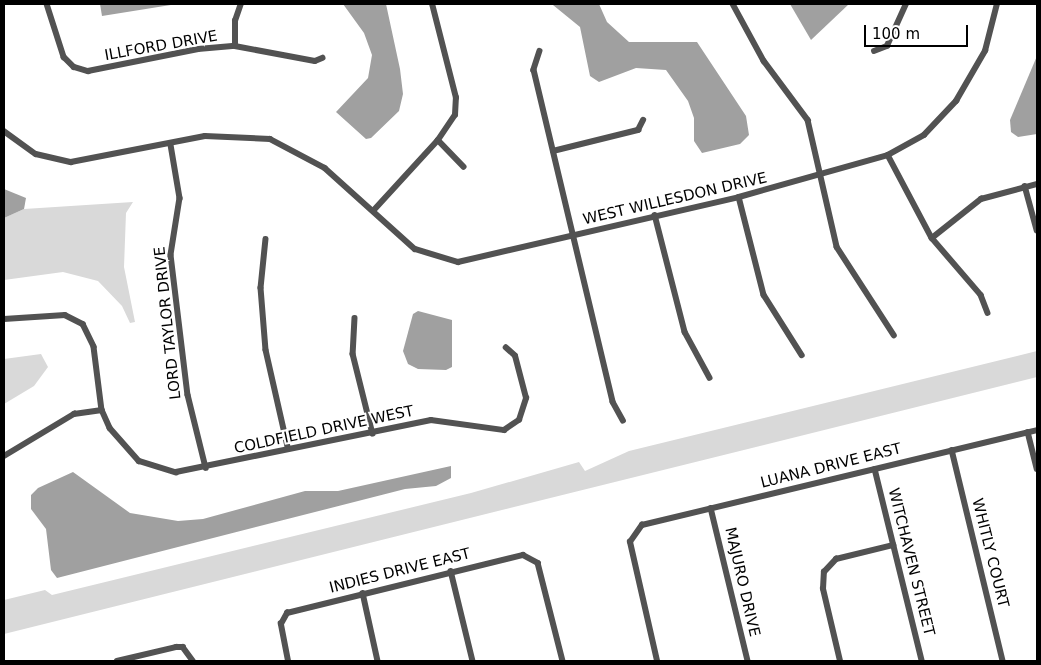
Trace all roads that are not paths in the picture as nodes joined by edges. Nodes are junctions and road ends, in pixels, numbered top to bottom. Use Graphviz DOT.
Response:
graph roads {
  1 [pos="47,4"];
  2 [pos="241,4"];
  3 [pos="432,4"];
  4 [pos="732,4"];
  5 [pos="906,4"];
  6 [pos="997,4"];
  7 [pos="235,46"];
  8 [pos="540,51"];
  9 [pos="874,51"];
  10 [pos="322,58"];
  11 [pos="643,120"];
  12 [pos="4,131"];
  13 [pos="438,140"];
  14 [pos="171,144"];
  15 [pos="553,151"];
  16 [pos="888,155"];
  17 [pos="464,167"];
  18 [pos="822,176"];
  19 [pos="1037,184"];
  20 [pos="1025,186"];
  21 [pos="739,197"];
  22 [pos="373,211"];
  23 [pos="655,214"];
  24 [pos="1037,230"];
  25 [pos="573,236"];
  26 [pos="932,238"];
  27 [pos="266,239"];
  28 [pos="988,313"];
  29 [pos="355,318"];
  30 [pos="4,319"];
  31 [pos="894,335"];
  32 [pos="506,348"];
  33 [pos="802,355"];
  34 [pos="710,378"];
  35 [pos="102,410"];
  36 [pos="623,420"];
  37 [pos="1037,430"];
  38 [pos="1028,432"];
  39 [pos="373,434"];
  40 [pos="288,447"];
  41 [pos="952,450"];
  42 [pos="4,456"];
  43 [pos="206,468"];
  44 [pos="875,468"];
  45 [pos="1037,469"];
  46 [pos="711,508"];
  47 [pos="893,545"];
  48 [pos="451,572"];
  49 [pos="363,593"];
  50 [pos="117,661"];
  51 [pos="194,661"];
  52 [pos="288,661"];
  53 [pos="378,661"];
  54 [pos="473,661"];
  55 [pos="563,661"];
  56 [pos="658,661"];
  57 [pos="748,661"];
  58 [pos="840,661"];
  59 [pos="922,661"];
  60 [pos="1003,661"];
  1 -- 7 [label="street, ILLFORD DRIVE"];
  2 -- 7 [label="street"];
  3 -- 13 [label="street"];
  4 -- 18 [label="street"];
  5 -- 9 [label="street"];
  6 -- 16 [label="street, WEST WILLESDON DRIVE"];
  7 -- 10 [label="street, ILLFORD DRIVE"];
  8 -- 15 [label="street"];
  11 -- 15 [label="street"];
  12 -- 14 [label="street, WEST WILLESDON DRIVE"];
  13 -- 17 [label="street"];
  13 -- 22 [label="street"];
  14 -- 22 [label="street, WEST WILLESDON DRIVE"];
  14 -- 43 [label="street, LORD TAYLOR DRIVE"];
  15 -- 25 [label="street"];
  16 -- 18 [label="street, WEST WILLESDON DRIVE"];
  16 -- 26 [label="street"];
  18 -- 21 [label="street, WEST WILLESDON DRIVE"];
  18 -- 31 [label="street"];
  19 -- 20 [label="street"];
  20 -- 24 [label="street"];
  20 -- 26 [label="street"];
  21 -- 23 [label="street, WEST WILLESDON DRIVE"];
  21 -- 33 [label="street"];
  22 -- 25 [label="street, WEST WILLESDON DRIVE"];
  23 -- 25 [label="street, WEST WILLESDON DRIVE"];
  23 -- 34 [label="street"];
  25 -- 36 [label="street"];
  26 -- 28 [label="street"];
  27 -- 40 [label="street"];
  29 -- 39 [label="street"];
  30 -- 35 [label="street, COLDFIELD DRIVE WEST"];
  32 -- 39 [label="street, COLDFIELD DRIVE WEST"];
  35 -- 42 [label="street"];
  35 -- 43 [label="street, COLDFIELD DRIVE WEST"];
  37 -- 38 [label="street, LUANA DRIVE EAST"];
  38 -- 41 [label="street, LUANA DRIVE EAST"];
  38 -- 45 [label="street"];
  39 -- 40 [label="street, COLDFIELD DRIVE WEST"];
  40 -- 43 [label="street, COLDFIELD DRIVE WEST"];
  41 -- 44 [label="street, LUANA DRIVE EAST"];
  41 -- 60 [label="street, WHITLY COURT"];
  44 -- 46 [label="street, LUANA DRIVE EAST"];
  44 -- 47 [label="street, WITCHAVEN STREET"];
  46 -- 56 [label="street, LUANA DRIVE EAST"];
  46 -- 57 [label="street, MAJURO DRIVE"];
  47 -- 58 [label="street"];
  47 -- 59 [label="street, WITCHAVEN STREET"];
  48 -- 49 [label="street, INDIES DRIVE EAST"];
  48 -- 54 [label="street"];
  48 -- 55 [label="street, INDIES DRIVE EAST"];
  49 -- 52 [label="street, INDIES DRIVE EAST"];
  49 -- 53 [label="street"];
  50 -- 51 [label="street"];
}
